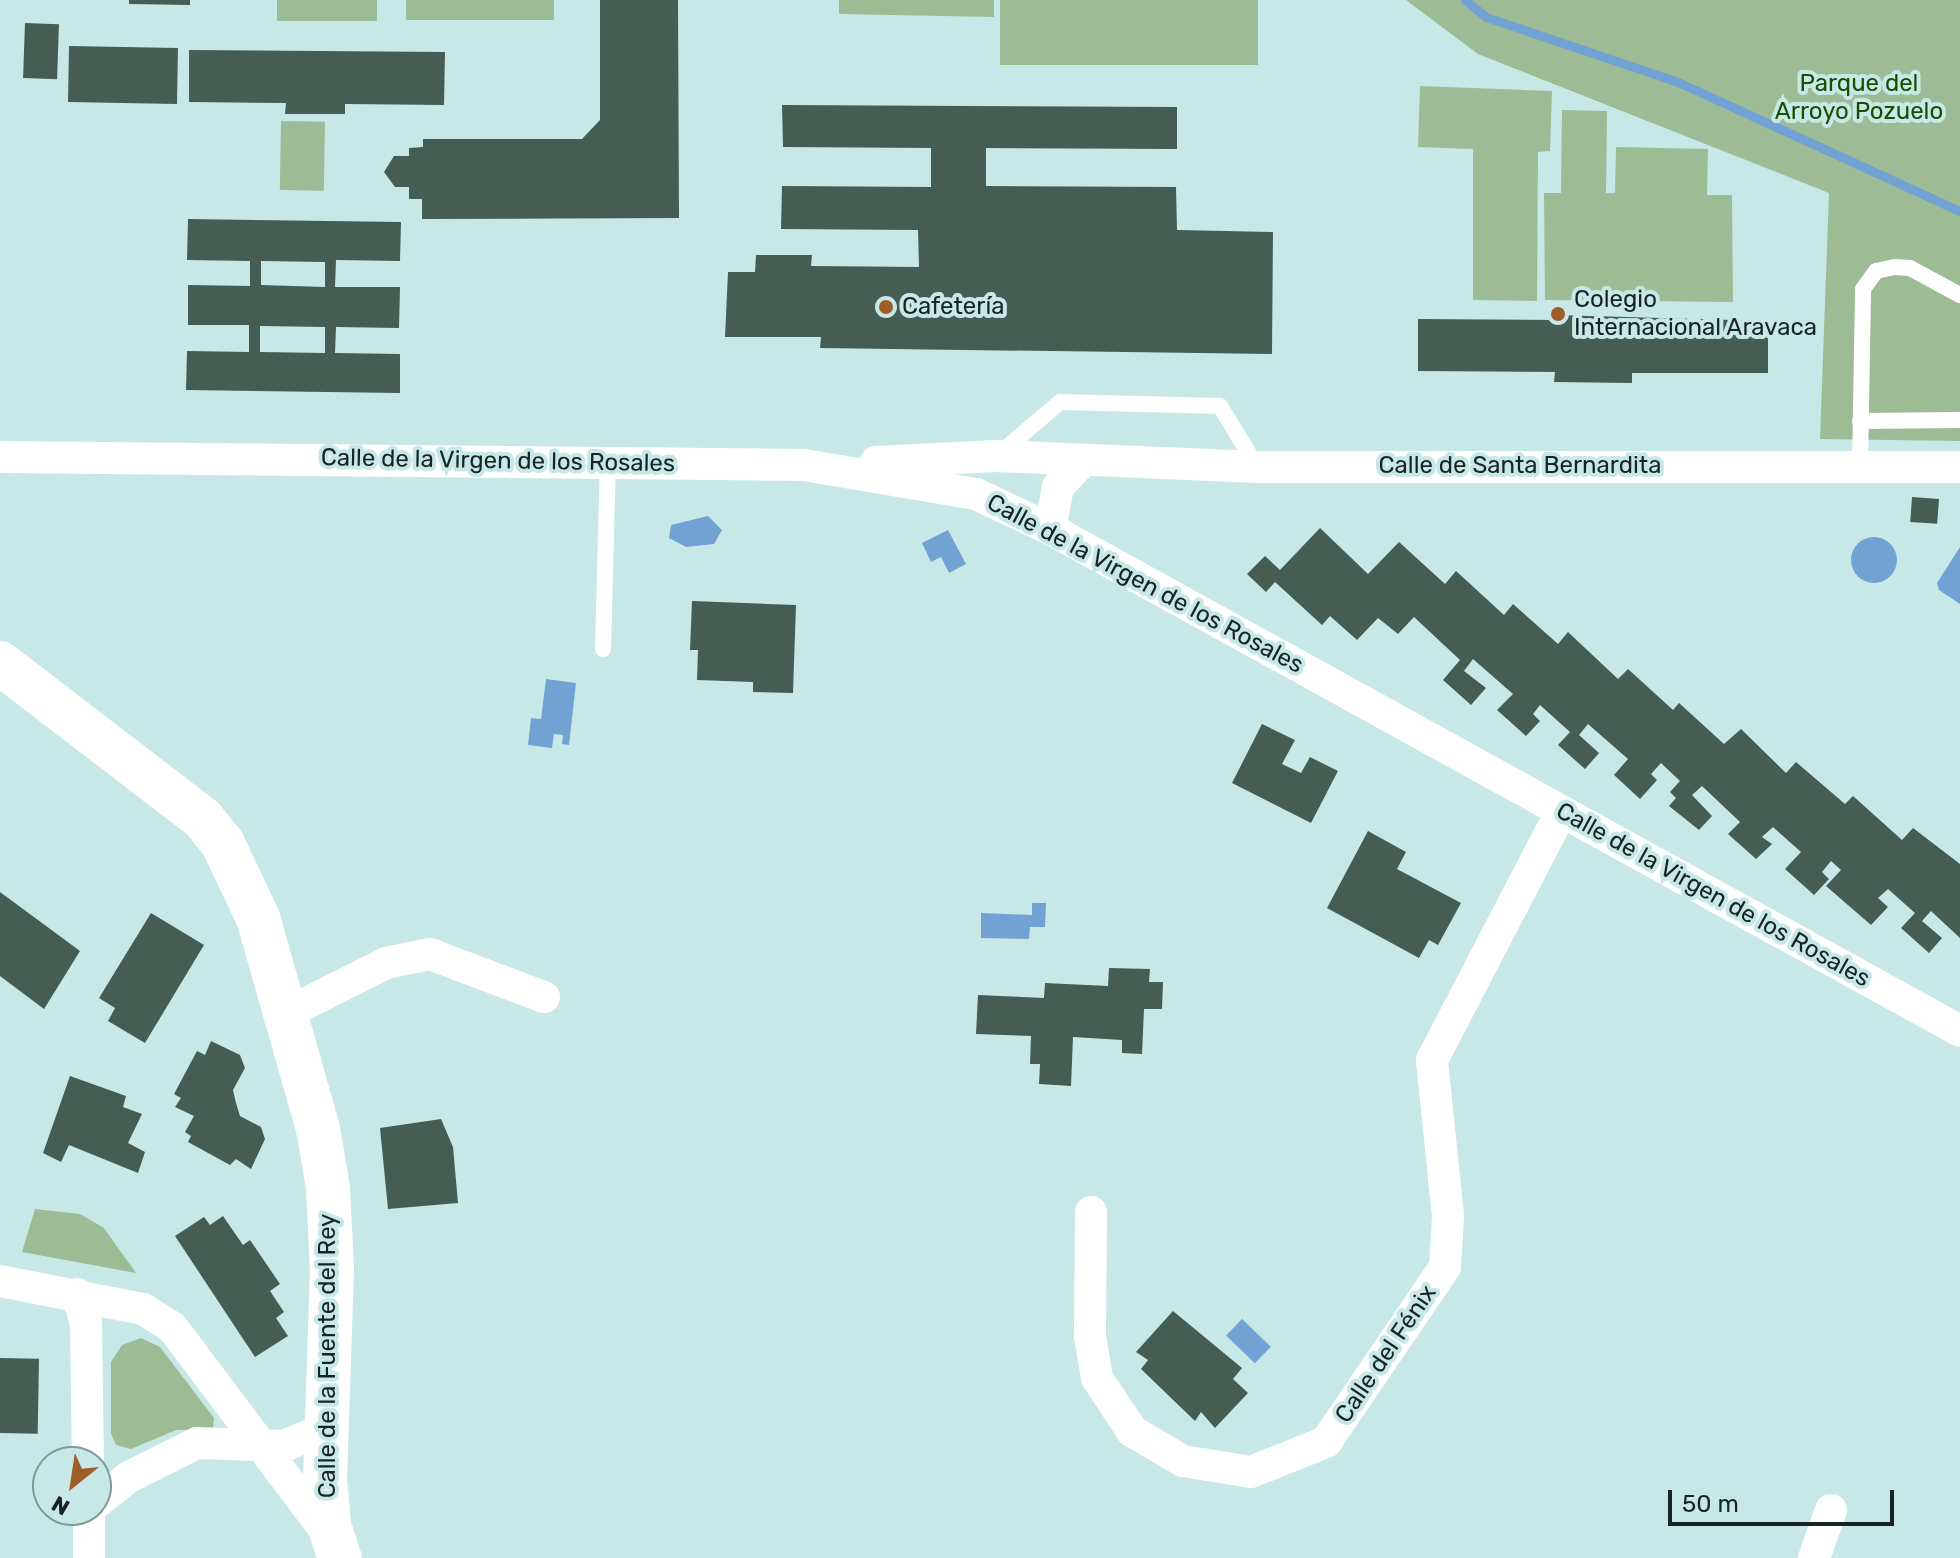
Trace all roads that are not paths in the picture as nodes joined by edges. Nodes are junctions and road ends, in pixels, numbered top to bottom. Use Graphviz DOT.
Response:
graph roads {
  1 [pos="1960,295"];
  2 [pos="1960,420"];
  3 [pos="1860,421"];
  4 [pos="996,456"];
  5 [pos="0,457"];
  6 [pos="608,462"];
  7 [pos="1080,463"];
  8 [pos="804,465"];
  9 [pos="1860,466"];
  10 [pos="1257,467"];
  11 [pos="1960,467"];
  12 [pos="1050,529"];
  13 [pos="603,649"];
  14 [pos="0,663"];
  15 [pos="1561,812"];
  16 [pos="544,997"];
  17 [pos="287,1013"];
  18 [pos="1951,1023"];
  19 [pos="1091,1212"];
  20 [pos="0,1281"];
  21 [pos="77,1294"];
  22 [pos="326,1411"];
  23 [pos="257,1436"];
  24 [pos="88,1446"];
  25 [pos="112,1490"];
  26 [pos="1831,1510"];
  27 [pos="89,1526"];
  28 [pos="336,1549"];
  29 [pos="89,1558"];
  30 [pos="1814,1558"];
  1 -- 3 [label="lane"];
  2 -- 3 [label="lane"];
  3 -- 9 [label="lane"];
  4 -- 7 [label="street, Calle de Santa Bernardita"];
  4 -- 8 [label="street, Calle de Santa Bernardita"];
  4 -- 10 [label="lane"];
  5 -- 6 [label="street, Calle de la Virgen de los Rosales"];
  6 -- 8 [label="street, Calle de la Virgen de los Rosales"];
  6 -- 13 [label="lane"];
  7 -- 10 [label="street, Calle de Santa Bernardita"];
  7 -- 12 [label="street"];
  8 -- 12 [label="street, Calle de la Virgen de los Rosales"];
  9 -- 10 [label="street, Calle de Santa Bernardita"];
  9 -- 11 [label="street, Calle de Santa Bernardita"];
  12 -- 15 [label="street, Calle de la Virgen de los Rosales"];
  14 -- 17 [label="street, Calle de la Fuente del Rey"];
  15 -- 18 [label="street, Calle de la Virgen de los Rosales"];
  15 -- 19 [label="street, Calle del Fénix"];
  16 -- 17 [label="street"];
  17 -- 22 [label="street, Calle de la Fuente del Rey"];
  20 -- 21 [label="street"];
  21 -- 23 [label="street"];
  21 -- 24 [label="street"];
  22 -- 23 [label="street"];
  22 -- 28 [label="street, Calle de la Fuente del Rey"];
  23 -- 25 [label="street"];
  23 -- 28 [label="street"];
  26 -- 30 [label="street"];
  27 -- 29 [label="street"];
}
